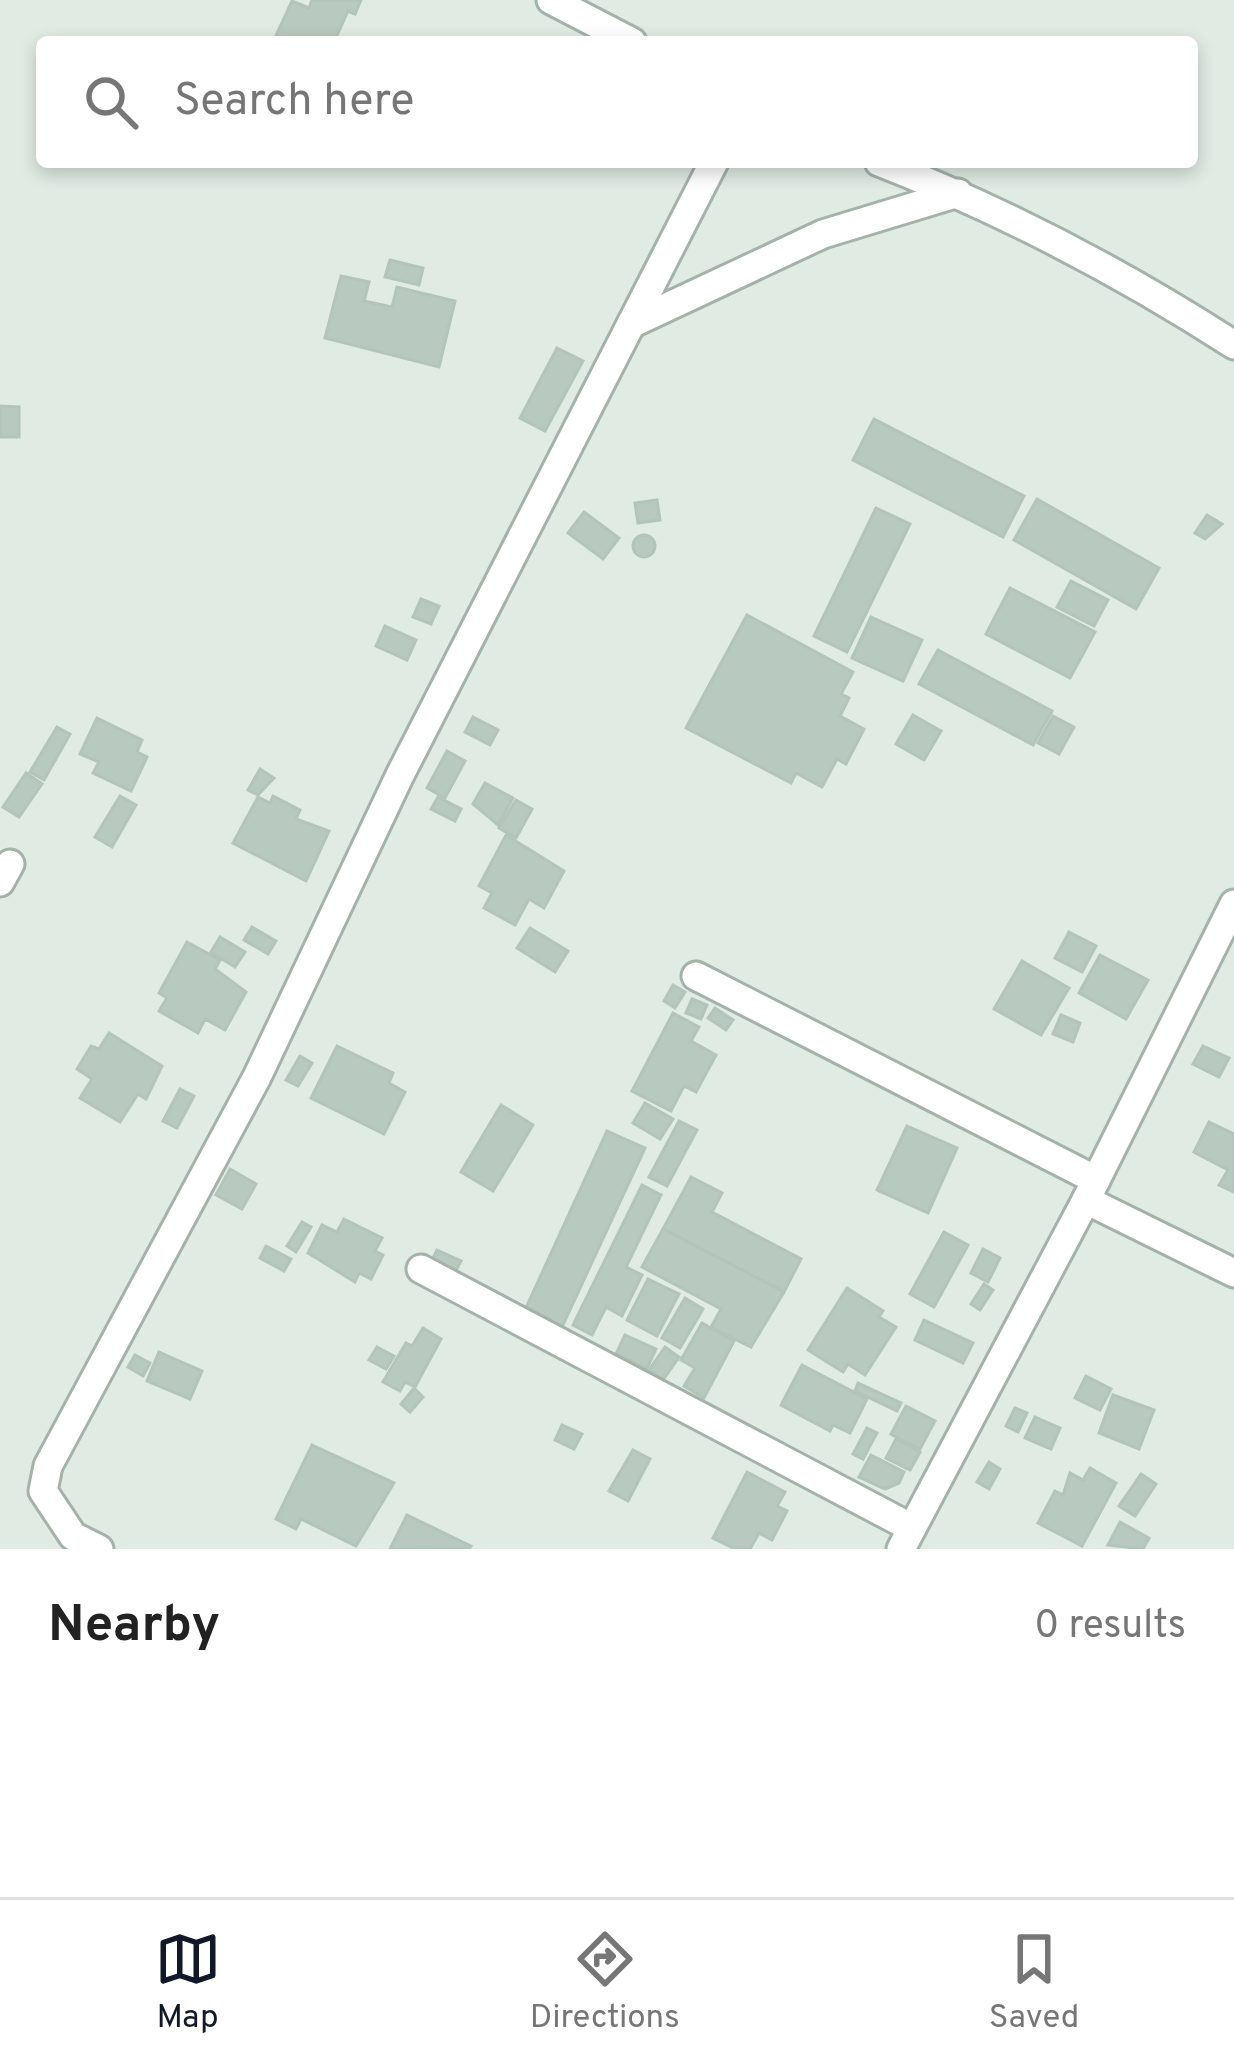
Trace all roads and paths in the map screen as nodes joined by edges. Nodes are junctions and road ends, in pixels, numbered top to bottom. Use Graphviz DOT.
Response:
graph roads {
  1 [pos="551,0"];
  2 [pos="620,36"];
  3 [pos="711,168"];
  4 [pos="894,168"];
  5 [pos="958,193"];
  6 [pos="631,324"];
  7 [pos="1234,345"];
  8 [pos="1234,904"];
  9 [pos="696,976"];
  10 [pos="1091,1190"];
  11 [pos="421,1270"];
  12 [pos="1234,1273"];
  13 [pos="906,1539"];
  14 [pos="100,1549"];
  1 -- 2 [label="street"];
  3 -- 6 [label="street"];
  4 -- 5 [label="street"];
  5 -- 6 [label="street"];
  5 -- 7 [label="street"];
  6 -- 14 [label="street"];
  8 -- 10 [label="street"];
  9 -- 10 [label="street"];
  10 -- 12 [label="street"];
  10 -- 13 [label="street"];
  11 -- 13 [label="street"];
}
